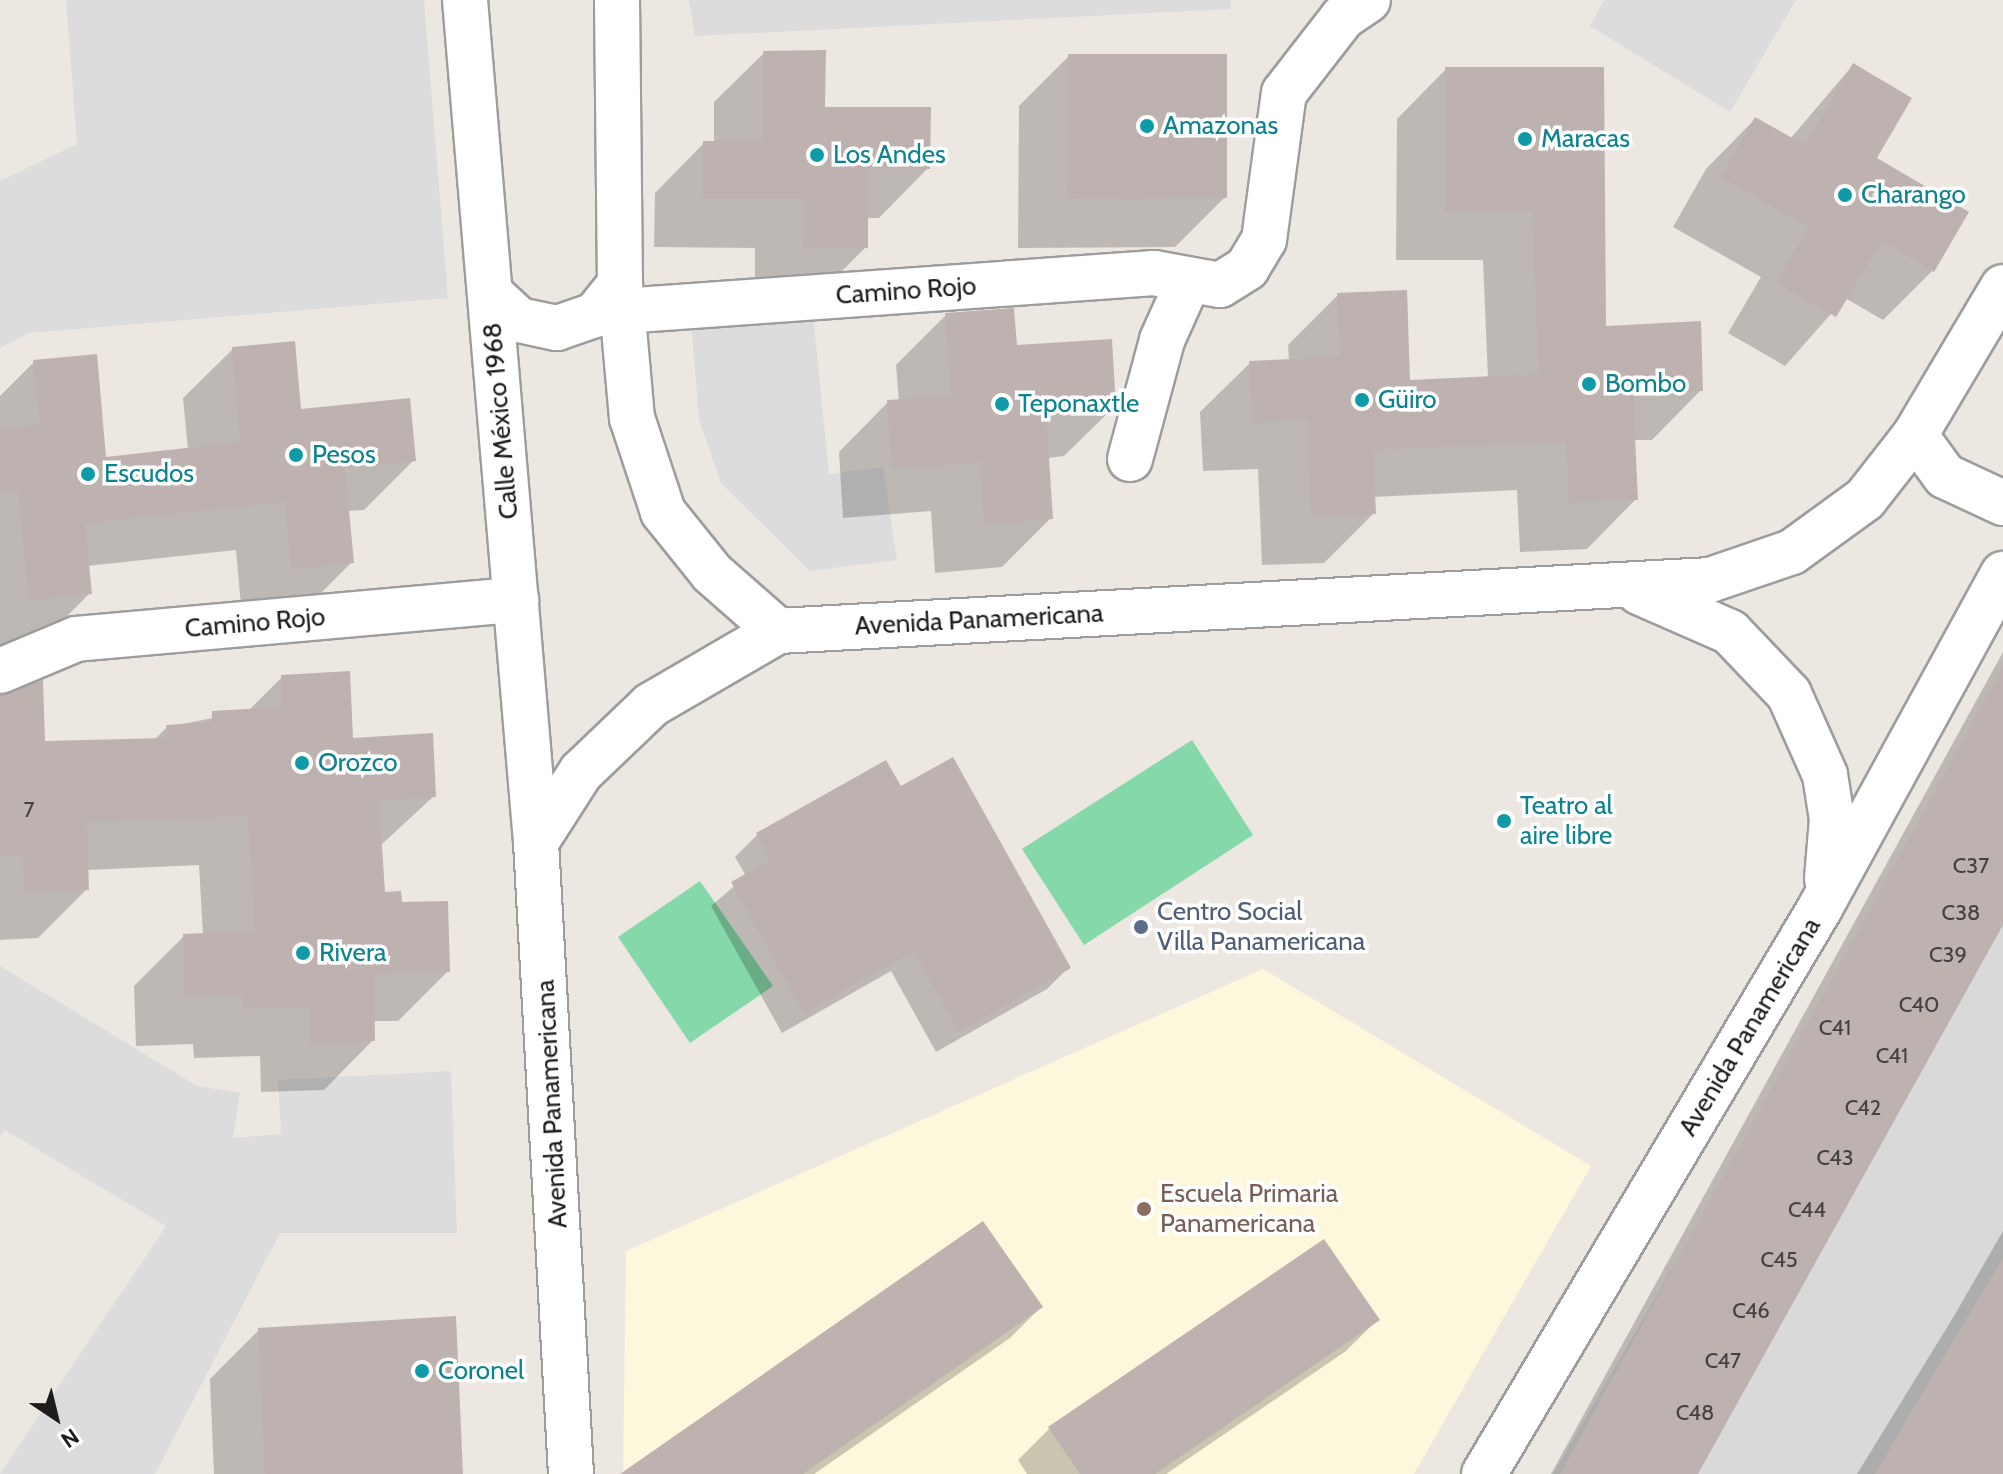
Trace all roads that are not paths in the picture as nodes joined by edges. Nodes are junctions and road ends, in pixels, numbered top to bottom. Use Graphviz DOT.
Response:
graph roads {
  1 [pos="465,0"];
  2 [pos="617,0"];
  3 [pos="1368,0"];
  4 [pos="1189,280"];
  5 [pos="2003,287"];
  6 [pos="491,294"];
  7 [pos="621,298"];
  8 [pos="1915,435"];
  9 [pos="1130,459"];
  10 [pos="2003,503"];
  11 [pos="2003,574"];
  12 [pos="1609,586"];
  13 [pos="516,600"];
  14 [pos="778,631"];
  15 [pos="0,671"];
  16 [pos="536,842"];
  17 [pos="1820,908"];
  18 [pos="571,1474"];
  19 [pos="1484,1474"];
  1 -- 6 [label="street, Calle México 1968"];
  2 -- 7 [label="street"];
  3 -- 4 [label="street, Camino Rojo"];
  4 -- 7 [label="street, Camino Rojo"];
  4 -- 9 [label="street"];
  5 -- 8 [label="street, Avenida Panamericana"];
  6 -- 7 [label="street"];
  6 -- 13 [label="street, Calle México 1968"];
  7 -- 14 [label="street"];
  8 -- 10 [label="street"];
  8 -- 12 [label="street, Avenida Panamericana"];
  11 -- 17 [label="street, Avenida Panamericana"];
  12 -- 14 [label="street, Avenida Panamericana"];
  12 -- 17 [label="street"];
  13 -- 15 [label="street, Camino Rojo"];
  13 -- 16 [label="street, Calle México 1968"];
  14 -- 16 [label="street, Avenida Panamericana"];
  16 -- 18 [label="street, Avenida Panamericana"];
  17 -- 19 [label="street, Avenida Panamericana"];
}
